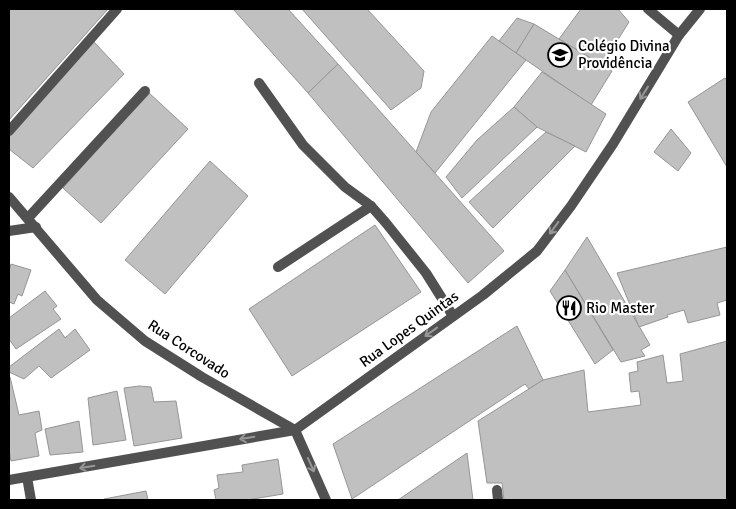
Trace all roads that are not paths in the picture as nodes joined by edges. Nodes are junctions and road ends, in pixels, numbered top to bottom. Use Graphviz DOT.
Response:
graph roads {
  1 [pos="117,9"];
  2 [pos="648,9"];
  3 [pos="700,9"];
  4 [pos="680,35"];
  5 [pos="259,83"];
  6 [pos="145,91"];
  7 [pos="9,130"];
  8 [pos="9,196"];
  9 [pos="371,206"];
  10 [pos="28,218"];
  11 [pos="36,227"];
  12 [pos="9,232"];
  13 [pos="278,267"];
  14 [pos="453,316"];
  15 [pos="295,430"];
  16 [pos="27,477"];
  17 [pos="9,480"];
  18 [pos="31,500"];
  19 [pos="326,500"];
  1 -- 7 [label="street"];
  2 -- 4 [label="street"];
  3 -- 4 [label="street, Rua Lopes Quintas"];
  4 -- 14 [label="street, Rua Lopes Quintas, one-way"];
  5 -- 9 [label="street"];
  6 -- 10 [label="street"];
  8 -- 10 [label="street, Rua Corcovado"];
  9 -- 13 [label="street"];
  9 -- 14 [label="street"];
  10 -- 11 [label="street, Rua Corcovado"];
  11 -- 12 [label="street"];
  11 -- 15 [label="street, Rua Corcovado"];
  14 -- 15 [label="street, Rua Lopes Quintas, one-way"];
  15 -- 16 [label="street, Rua Lopes Quintas, one-way"];
  15 -- 19 [label="street, one-way"];
  16 -- 17 [label="street, Rua Lopes Quintas"];
  16 -- 18 [label="street"];
}
